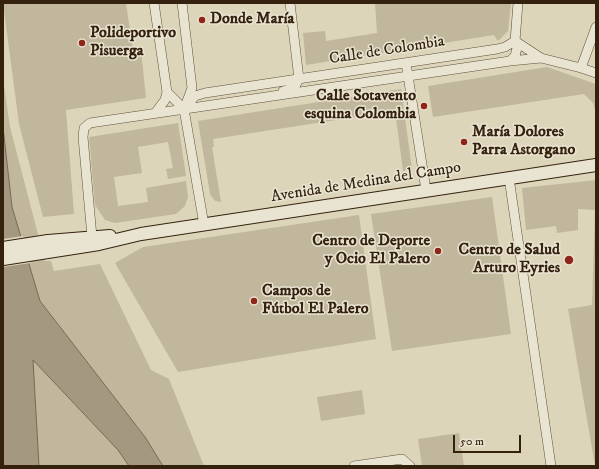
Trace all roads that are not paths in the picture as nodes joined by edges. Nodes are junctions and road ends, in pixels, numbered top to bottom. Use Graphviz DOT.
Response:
graph roads {
  1 [pos="154,3"];
  2 [pos="182,3"];
  3 [pos="290,3"];
  4 [pos="518,3"];
  5 [pos="596,27"];
  6 [pos="515,41"];
  7 [pos="541,58"];
  8 [pos="510,60"];
  9 [pos="406,63"];
  10 [pos="581,68"];
  11 [pos="596,73"];
  12 [pos="408,76"];
  13 [pos="299,79"];
  14 [pos="261,85"];
  15 [pos="167,92"];
  16 [pos="265,98"];
  17 [pos="184,109"];
  18 [pos="156,112"];
  19 [pos="596,164"];
  20 [pos="509,178"];
  21 [pos="426,190"];
  22 [pos="204,224"];
  23 [pos="142,234"];
  24 [pos="92,237"];
  25 [pos="48,247"];
  26 [pos="3,248"];
  27 [pos="3,259"];
  28 [pos="354,466"];
  29 [pos="410,466"];
  30 [pos="551,466"];
  1 -- 15 [label="street"];
  2 -- 17 [label="street"];
  3 -- 13 [label="street"];
  4 -- 6 [label="street"];
  5 -- 10 [label="street"];
  6 -- 7 [label="street, Calle de Colombia"];
  6 -- 8 [label="street"];
  6 -- 9 [label="street, Calle de Colombia"];
  7 -- 8 [label="street, Calle de Colombia"];
  7 -- 10 [label="street, Calle de Colombia"];
  8 -- 12 [label="street, Calle de Colombia"];
  9 -- 12 [label="street"];
  9 -- 13 [label="street, Calle de Colombia"];
  10 -- 11 [label="street, Calle de Colombia"];
  12 -- 16 [label="street, Calle de Colombia"];
  12 -- 21 [label="street"];
  13 -- 14 [label="street, Calle de Colombia"];
  13 -- 16 [label="street"];
  14 -- 16 [label="street"];
  14 -- 17 [label="street, Calle de Colombia"];
  15 -- 17 [label="street"];
  15 -- 18 [label="street"];
  16 -- 17 [label="street, Calle de Colombia"];
  17 -- 18 [label="street, Calle de Colombia"];
  17 -- 22 [label="street"];
  18 -- 24 [label="street, Calle de Colombia"];
  19 -- 20 [label="main road, Avenida de Medina del Campo"];
  20 -- 21 [label="main road, Avenida de Medina del Campo"];
  20 -- 30 [label="street"];
  21 -- 22 [label="main road, Avenida de Medina del Campo"];
  22 -- 23 [label="main road, Avenida de Medina del Campo"];
  23 -- 24 [label="main road, Avenida de Medina del Campo"];
  23 -- 25 [label="main road, Avenida de Medina del Campo"];
  24 -- 25 [label="main road, Avenida de Medina del Campo"];
  25 -- 26 [label="main road"];
  25 -- 27 [label="main road"];
  28 -- 29 [label="street"];
}
